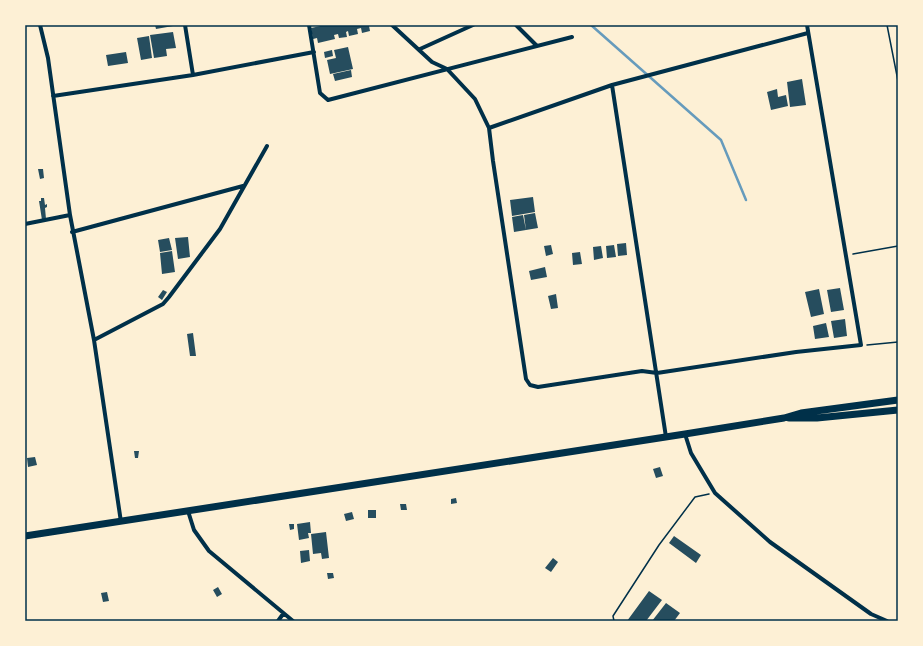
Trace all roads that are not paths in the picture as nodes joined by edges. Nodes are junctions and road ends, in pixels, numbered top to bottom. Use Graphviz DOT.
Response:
graph roads {
  1 [pos="40,25"];
  2 [pos="185,25"];
  3 [pos="309,25"];
  4 [pos="392,25"];
  5 [pos="473,25"];
  6 [pos="516,25"];
  7 [pos="807,25"];
  8 [pos="808,33"];
  9 [pos="572,37"];
  10 [pos="537,46"];
  11 [pos="420,49"];
  12 [pos="314,52"];
  13 [pos="447,69"];
  14 [pos="193,75"];
  15 [pos="612,85"];
  16 [pos="53,96"];
  17 [pos="489,128"];
  18 [pos="267,146"];
  19 [pos="243,186"];
  20 [pos="70,215"];
  21 [pos="25,224"];
  22 [pos="72,232"];
  23 [pos="94,340"];
  24 [pos="657,373"];
  25 [pos="898,400"];
  26 [pos="898,410"];
  27 [pos="784,418"];
  28 [pos="685,434"];
  29 [pos="666,437"];
  30 [pos="188,511"];
  31 [pos="121,522"];
  32 [pos="25,536"];
  33 [pos="283,614"];
  34 [pos="278,621"];
  35 [pos="292,621"];
  36 [pos="887,621"];
  1 -- 16 [label="street"];
  2 -- 14 [label="street"];
  3 -- 12 [label="street"];
  4 -- 11 [label="street"];
  5 -- 11 [label="street"];
  6 -- 10 [label="street"];
  7 -- 8 [label="street"];
  8 -- 15 [label="street"];
  8 -- 24 [label="street"];
  9 -- 10 [label="street"];
  10 -- 13 [label="street"];
  11 -- 13 [label="street"];
  12 -- 13 [label="street"];
  12 -- 14 [label="street"];
  13 -- 17 [label="street"];
  14 -- 16 [label="street"];
  15 -- 17 [label="street"];
  15 -- 24 [label="street"];
  16 -- 20 [label="street"];
  17 -- 24 [label="street"];
  18 -- 19 [label="street"];
  19 -- 22 [label="street"];
  19 -- 23 [label="street"];
  20 -- 21 [label="street"];
  20 -- 22 [label="street"];
  22 -- 23 [label="street"];
  23 -- 31 [label="street"];
  24 -- 29 [label="street"];
  25 -- 27 [label="main road"];
  26 -- 27 [label="main road"];
  27 -- 28 [label="main road"];
  28 -- 29 [label="main road"];
  28 -- 36 [label="street"];
  29 -- 30 [label="main road"];
  30 -- 31 [label="main road"];
  30 -- 33 [label="street"];
  31 -- 32 [label="main road"];
  33 -- 34 [label="street"];
  33 -- 35 [label="street"];
}
